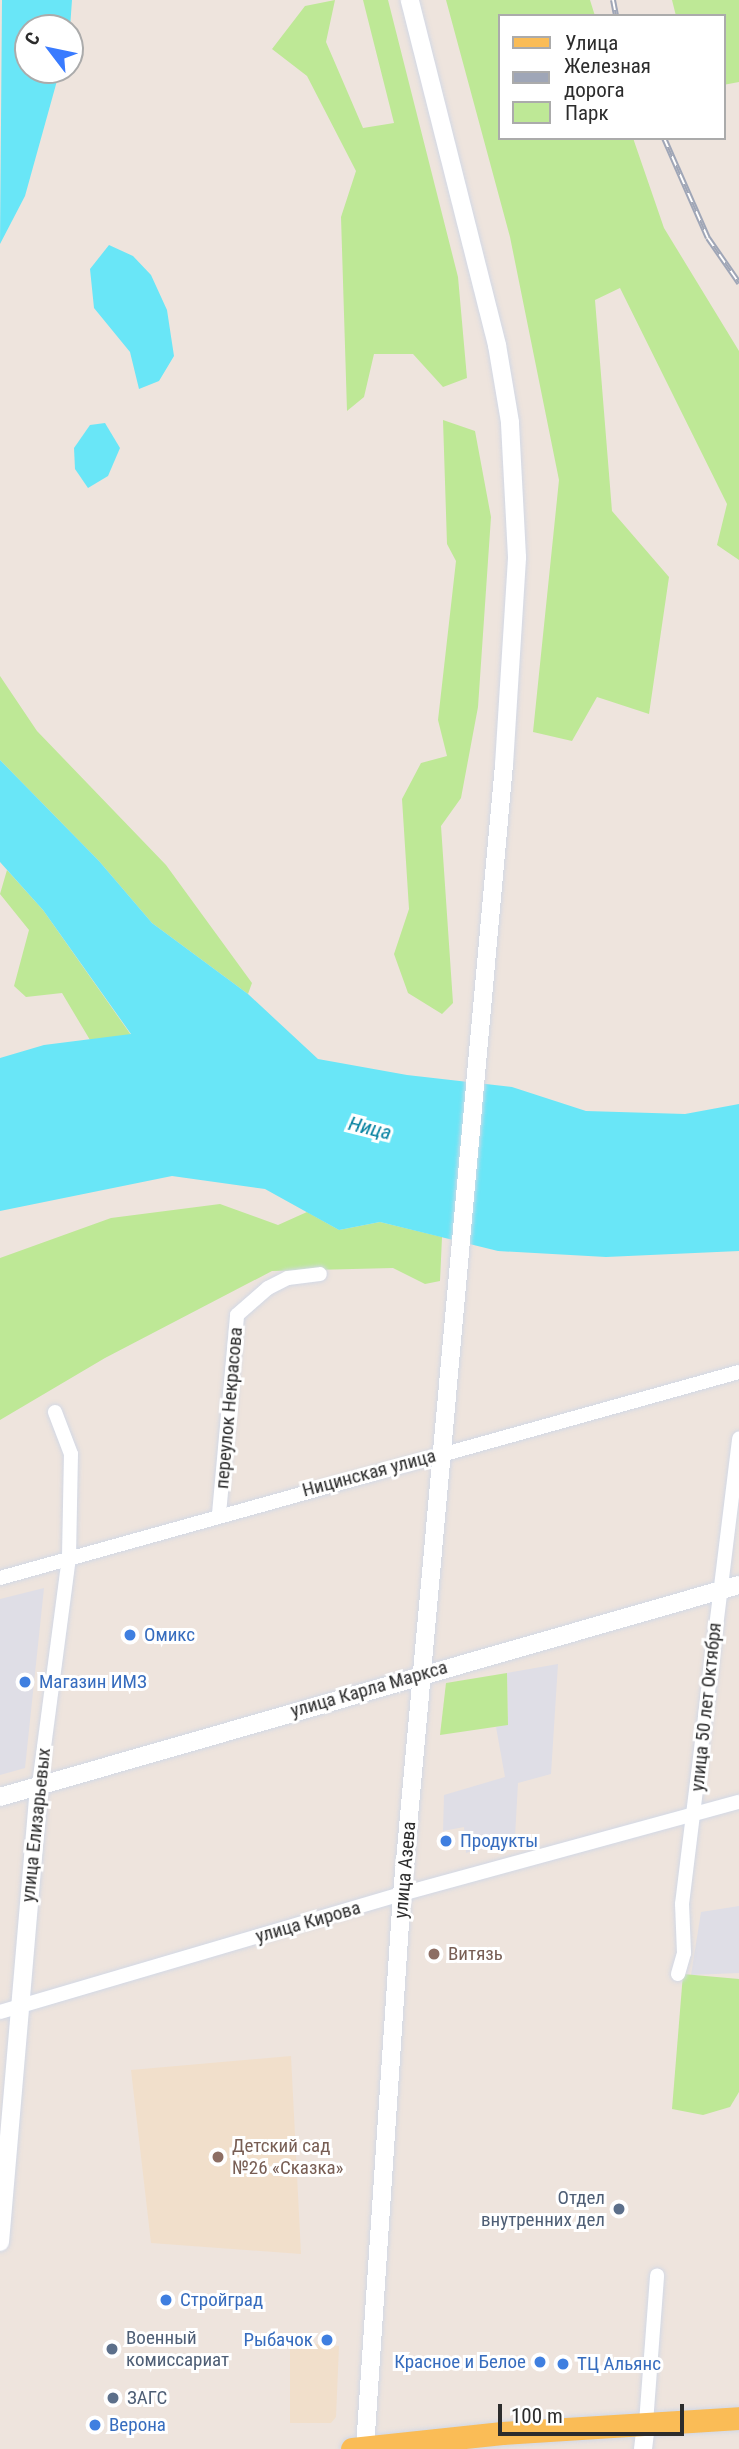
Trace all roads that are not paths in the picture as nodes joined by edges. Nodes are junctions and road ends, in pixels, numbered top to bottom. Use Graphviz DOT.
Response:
graph roads {
  1 [pos="410,0"];
  2 [pos="320,1274"];
  3 [pos="739,1372"];
  4 [pos="55,1412"];
  5 [pos="739,1438"];
  6 [pos="444,1453"];
  7 [pos="219,1514"];
  8 [pos="69,1557"];
  9 [pos="0,1578"];
  10 [pos="739,1585"];
  11 [pos="719,1590"];
  12 [pos="425,1672"];
  13 [pos="39,1785"];
  14 [pos="0,1797"];
  15 [pos="739,1802"];
  16 [pos="694,1815"];
  17 [pos="402,1894"];
  18 [pos="678,1974"];
  19 [pos="19,2007"];
  20 [pos="0,2012"];
  21 [pos="0,2242"];
  22 [pos="657,2274"];
  23 [pos="739,2418"];
  24 [pos="646,2423"];
  25 [pos="358,2449"];
  26 [pos="643,2449"];
  1 -- 6 [label="street, улица Азева"];
  2 -- 7 [label="street, переулок Некрасова"];
  3 -- 6 [label="street, Ницинская улица"];
  4 -- 8 [label="street, улица Елизарьевых"];
  5 -- 11 [label="street, улица 50 лет Октября"];
  6 -- 7 [label="street, Ницинская улица"];
  6 -- 12 [label="street, улица Азева"];
  7 -- 8 [label="street, Ницинская улица"];
  8 -- 9 [label="street, Ницинская улица"];
  8 -- 13 [label="street, улица Елизарьевых"];
  10 -- 11 [label="street, улица Карла Маркса"];
  11 -- 12 [label="street, улица Карла Маркса"];
  11 -- 16 [label="street, улица 50 лет Октября"];
  12 -- 13 [label="street, улица Карла Маркса"];
  12 -- 17 [label="street, улица Азева"];
  13 -- 14 [label="street, улица Карла Маркса"];
  13 -- 19 [label="street, улица Елизарьевых"];
  15 -- 16 [label="street, улица Кирова"];
  16 -- 17 [label="street, улица Кирова"];
  16 -- 18 [label="street, улица 50 лет Октября"];
  17 -- 19 [label="street, улица Кирова"];
  17 -- 25 [label="street, улица Азева"];
  19 -- 20 [label="street, улица Кирова"];
  19 -- 21 [label="street, улица Елизарьевых"];
  22 -- 24 [label="street"];
  23 -- 24 [label="main road"];
  24 -- 25 [label="main road"];
  24 -- 26 [label="street"];
}
